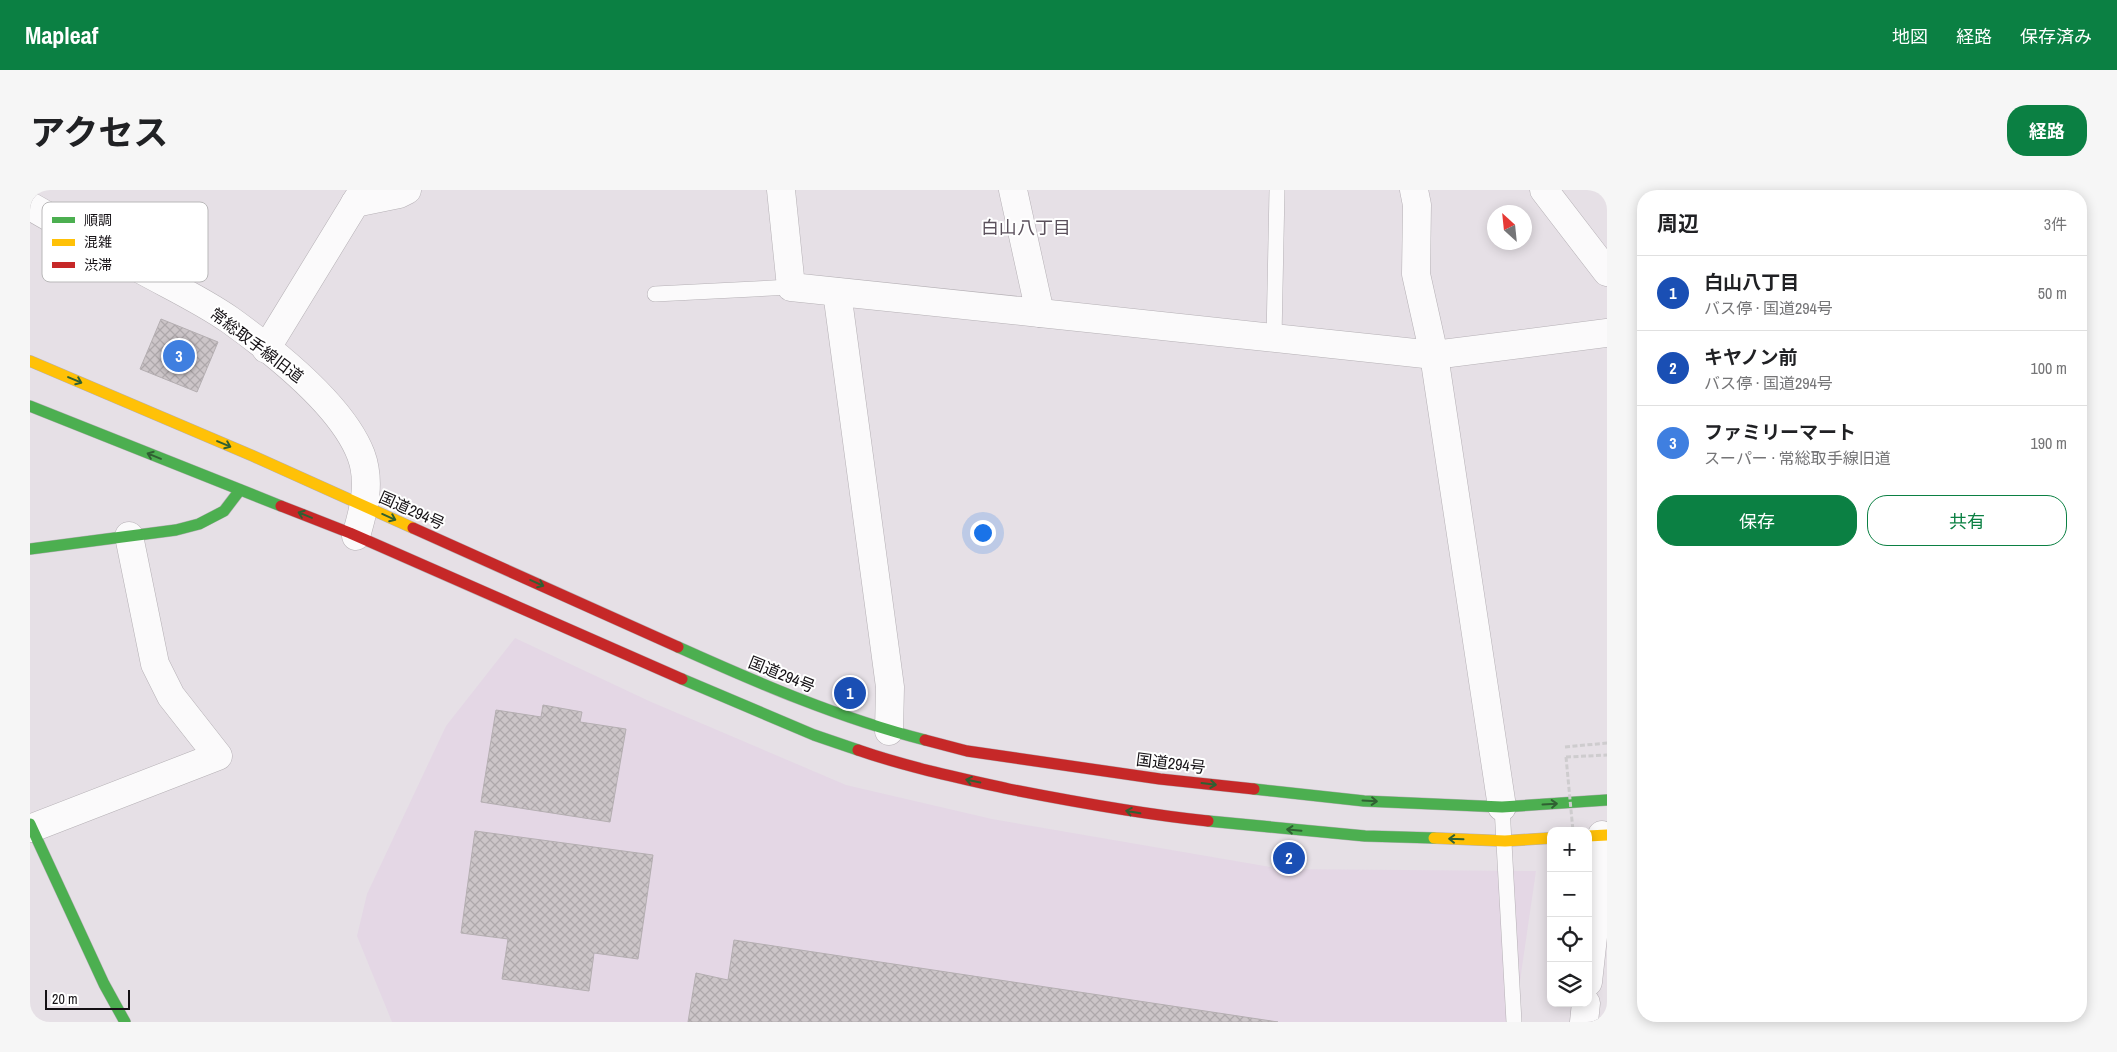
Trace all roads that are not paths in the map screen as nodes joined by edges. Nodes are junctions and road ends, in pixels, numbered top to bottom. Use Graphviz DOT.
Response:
graph roads {
  1 [pos="407,190"];
  2 [pos="781,190"];
  3 [pos="1013,190"];
  4 [pos="1277,190"];
  5 [pos="1414,190"];
  6 [pos="1544,190"];
  7 [pos="358,197"];
  8 [pos="30,206"];
  9 [pos="42,213"];
  10 [pos="1607,272"];
  11 [pos="163,282"];
  12 [pos="791,287"];
  13 [pos="838,292"];
  14 [pos="655,294"];
  15 [pos="1040,313"];
  16 [pos="1607,333"];
  17 [pos="1274,338"];
  18 [pos="266,348"];
  19 [pos="1434,355"];
  20 [pos="30,360"];
  21 [pos="30,406"];
  22 [pos="240,490"];
  23 [pos="365,506"];
  24 [pos="129,536"];
  25 [pos="356,536"];
  26 [pos="30,550"];
  27 [pos="889,731"];
  28 [pos="1607,800"];
  29 [pos="1502,807"];
  30 [pos="31,826"];
  31 [pos="1599,835"];
  32 [pos="1547,838"];
  33 [pos="1505,841"];
  34 [pos="1590,962"];
  35 [pos="1586,1007"];
  36 [pos="125,1022"];
  37 [pos="1514,1022"];
  38 [pos="1584,1022"];
  1 -- 7 [label="street"];
  2 -- 12 [label="street"];
  3 -- 15 [label="street"];
  4 -- 17 [label="lane"];
  5 -- 19 [label="street"];
  6 -- 10 [label="street"];
  7 -- 18 [label="street"];
  8 -- 9 [label="street, 常総取手線旧道"];
  11 -- 18 [label="street, 常総取手線旧道"];
  12 -- 13 [label="street"];
  12 -- 14 [label="lane"];
  13 -- 15 [label="street"];
  13 -- 27 [label="street"];
  15 -- 17 [label="street"];
  16 -- 19 [label="street"];
  17 -- 19 [label="street"];
  18 -- 23 [label="street, 常総取手線旧道"];
  19 -- 29 [label="street"];
  20 -- 23 [label="main road, 国道294号, one-way"];
  22 -- 21 [label="main road, one-way"];
  22 -- 24 [label="main road"];
  25 -- 22 [label="main road, one-way"];
  23 -- 25 [label="street, 常総取手線旧道"];
  23 -- 27 [label="main road, 国道294号, one-way"];
  24 -- 26 [label="main road"];
  24 -- 30 [label="street"];
  33 -- 25 [label="main road, one-way"];
  27 -- 29 [label="main road, 国道294号, one-way"];
  29 -- 28 [label="main road, 国道294号, one-way"];
  29 -- 33 [label="lane"];
  30 -- 36 [label="main road"];
  31 -- 34 [label="street"];
  32 -- 33 [label="main road"];
  33 -- 37 [label="lane"];
  35 -- 38 [label="street"];
}
